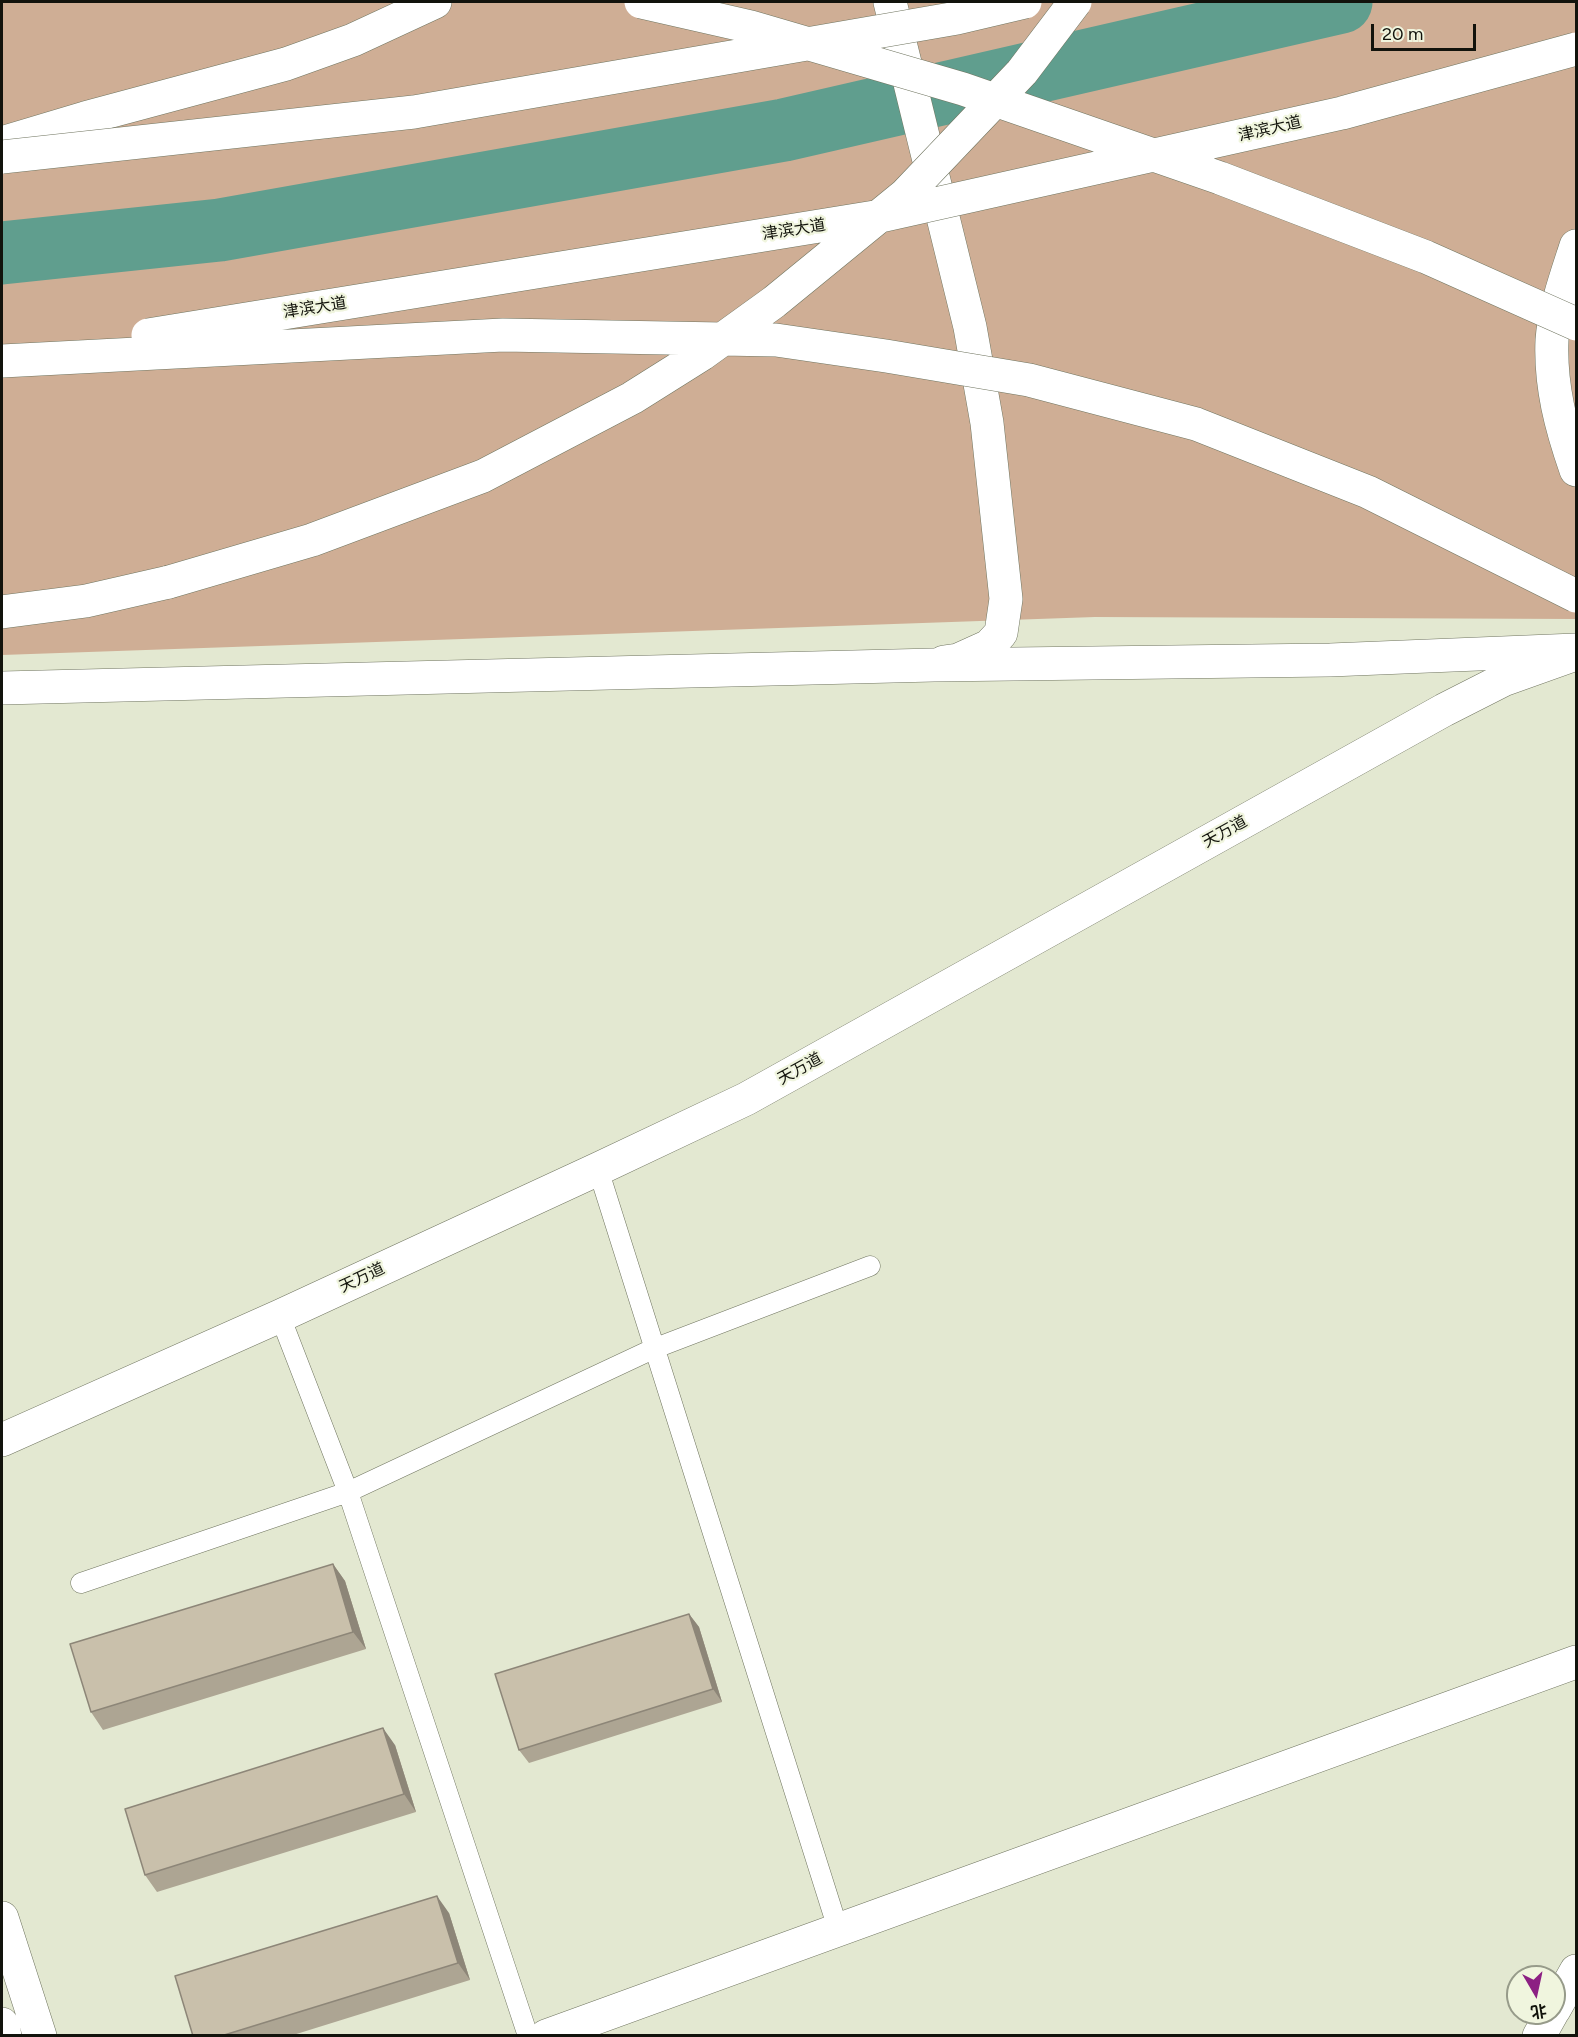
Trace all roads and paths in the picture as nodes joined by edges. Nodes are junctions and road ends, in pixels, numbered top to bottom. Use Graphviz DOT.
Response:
graph roads {
  1 [pos="435,2"];
  2 [pos="641,2"];
  3 [pos="875,2"];
  4 [pos="890,2"];
  5 [pos="1025,2"];
  6 [pos="1075,2"];
  7 [pos="894,48"];
  8 [pos="1576,49"];
  9 [pos="2,143"];
  10 [pos="2,157"];
  11 [pos="1576,246"];
  12 [pos="1576,324"];
  13 [pos="2,360"];
  14 [pos="1576,470"];
  15 [pos="1576,596"];
  16 [pos="2,612"];
  17 [pos="1001,633"];
  18 [pos="1576,652"];
  19 [pos="1065,664"];
  20 [pos="933,665"];
  21 [pos="2,688"];
  22 [pos="598,1169"];
  23 [pos="870,1266"];
  24 [pos="280,1316"];
  25 [pos="653,1349"];
  26 [pos="2,1440"];
  27 [pos="348,1492"];
  28 [pos="81,1583"];
  29 [pos="1576,1662"];
  30 [pos="2,1918"];
  31 [pos="838,1929"];
  32 [pos="1576,1971"];
  33 [pos="1566,1988"];
  34 [pos="2,2024"];
  35 [pos="5,2036"];
  36 [pos="40,2036"];
  37 [pos="528,2036"];
  38 [pos="546,2036"];
  1 -- 9 [label="main road"];
  2 -- 12 [label="main road, bridge"];
  3 -- 7 [label="main road"];
  4 -- 7 [label="main road"];
  5 -- 10 [label="main road, bridge"];
  6 -- 16 [label="main road, bridge"];
  7 -- 17 [label="main road, bridge"];
  8 -- 13 [label="main road, 津滨大道, bridge"];
  11 -- 14 [label="main road"];
  13 -- 15 [label="main road, bridge"];
  17 -- 19 [label="main road"];
  17 -- 20 [label="main road"];
  18 -- 19 [label="main road"];
  18 -- 22 [label="main road, 天万道"];
  19 -- 20 [label="main road"];
  20 -- 21 [label="main road"];
  22 -- 24 [label="main road, 天万道"];
  22 -- 25 [label="lane"];
  23 -- 25 [label="lane"];
  24 -- 26 [label="main road, 天万道"];
  24 -- 27 [label="lane"];
  25 -- 27 [label="lane"];
  25 -- 31 [label="lane"];
  27 -- 28 [label="lane"];
  27 -- 37 [label="lane"];
  29 -- 31 [label="main road"];
  30 -- 36 [label="main road"];
  31 -- 38 [label="main road"];
  32 -- 33 [label="main road"];
  34 -- 35 [label="main road"];
}
